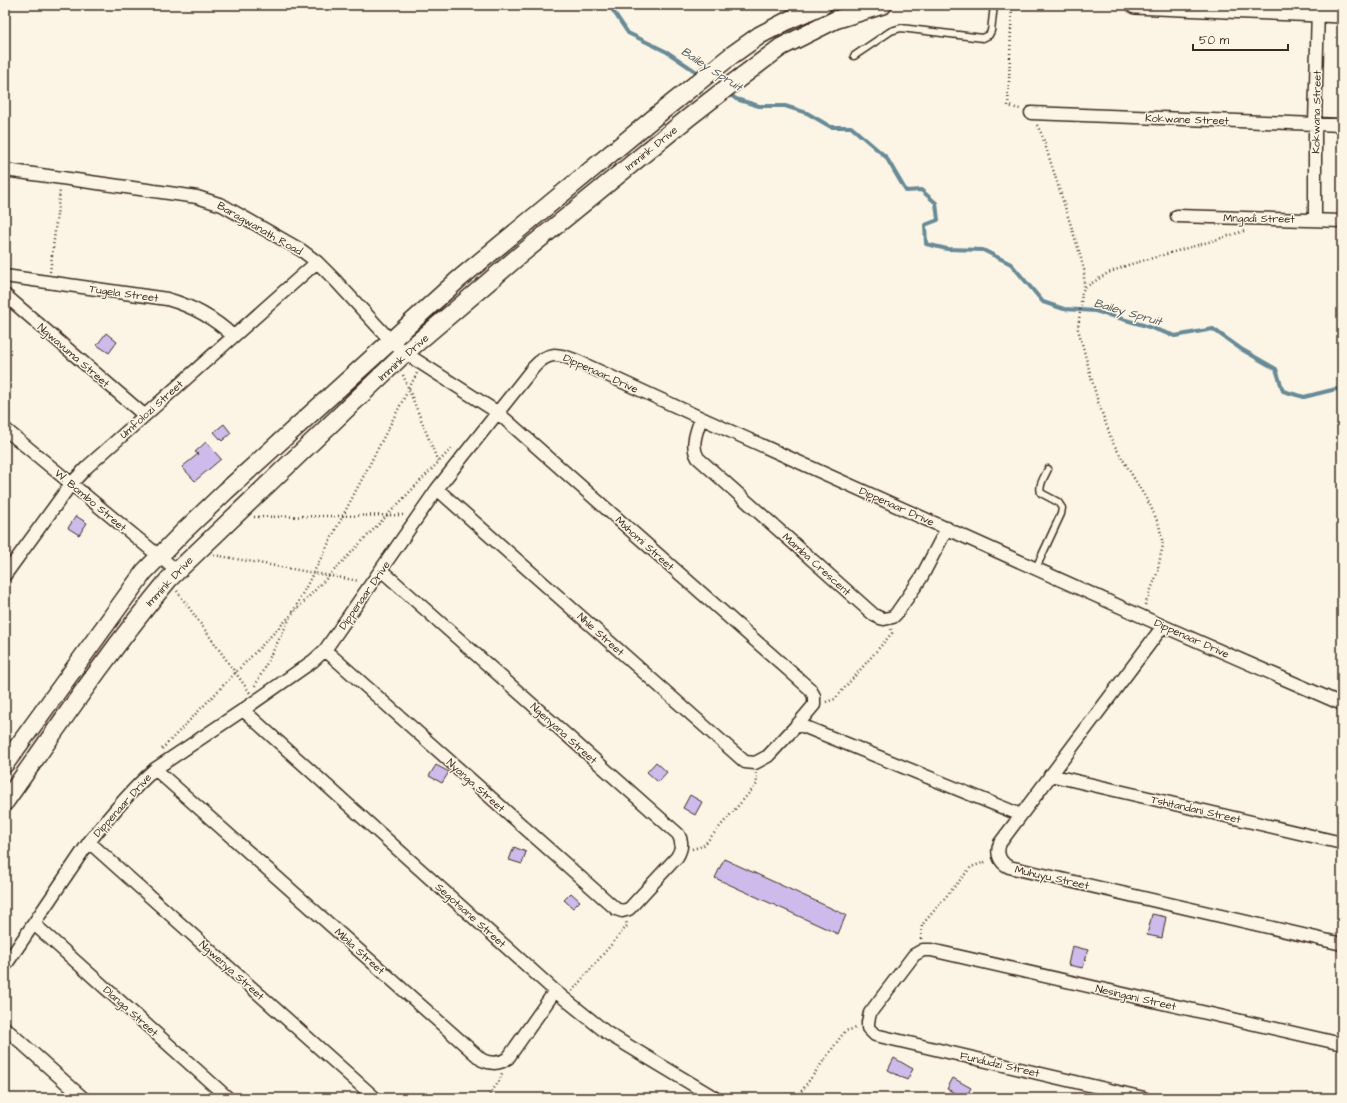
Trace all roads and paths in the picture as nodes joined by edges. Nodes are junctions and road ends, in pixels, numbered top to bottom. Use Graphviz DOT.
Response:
graph roads {
  1 [pos="823,5"];
  2 [pos="883,5"];
  3 [pos="994,5"];
  4 [pos="1012,5"];
  5 [pos="1135,5"];
  6 [pos="1318,9"];
  7 [pos="1342,14"];
  8 [pos="854,56"];
  9 [pos="1032,113"];
  10 [pos="1315,124"];
  11 [pos="1342,125"];
  12 [pos="5,170"];
  13 [pos="62,178"];
  14 [pos="1177,216"];
  15 [pos="1315,219"];
  16 [pos="1342,221"];
  17 [pos="1246,230"];
  18 [pos="317,262"];
  19 [pos="5,276"];
  20 [pos="48,282"];
  21 [pos="1084,288"];
  22 [pos="5,294"];
  23 [pos="234,336"];
  24 [pos="391,340"];
  25 [pos="405,353"];
  26 [pos="418,371"];
  27 [pos="403,375"];
  28 [pos="408,389"];
  29 [pos="498,412"];
  30 [pos="144,416"];
  31 [pos="702,418"];
  32 [pos="5,429"];
  33 [pos="454,447"];
  34 [pos="438,462"];
  35 [pos="1048,469"];
  36 [pos="445,479"];
  37 [pos="71,484"];
  38 [pos="437,489"];
  39 [pos="241,510"];
  40 [pos="388,515"];
  41 [pos="343,516"];
  42 [pos="416,520"];
  43 [pos="947,528"];
  44 [pos="197,552"];
  45 [pos="158,557"];
  46 [pos="7,566"];
  47 [pos="1036,568"];
  48 [pos="381,570"];
  49 [pos="313,573"];
  50 [pos="173,575"];
  51 [pos="329,576"];
  52 [pos="372,584"];
  53 [pos="292,614"];
  54 [pos="1141,616"];
  55 [pos="889,618"];
  56 [pos="1163,626"];
  57 [pos="325,650"];
  58 [pos="236,672"];
  59 [pos="253,697"];
  60 [pos="1342,704"];
  61 [pos="814,705"];
  62 [pos="243,710"];
  63 [pos="798,724"];
  64 [pos="160,751"];
  65 [pos="755,763"];
  66 [pos="5,764"];
  67 [pos="155,769"];
  68 [pos="1050,775"];
  69 [pos="5,802"];
  70 [pos="1021,815"];
  71 [pos="90,842"];
  72 [pos="1342,843"];
  73 [pos="680,852"];
  74 [pos="999,857"];
  75 [pos="628,908"];
  76 [pos="34,924"];
  77 [pos="1342,944"];
  78 [pos="925,951"];
  79 [pos="5,966"];
  80 [pos="560,995"];
  81 [pos="868,1022"];
  82 [pos="5,1028"];
  83 [pos="1342,1044"];
  84 [pos="504,1061"];
  85 [pos="83,1098"];
  86 [pos="228,1098"];
  87 [pos="375,1098"];
  88 [pos="487,1098"];
  89 [pos="715,1098"];
  90 [pos="798,1098"];
  91 [pos="1144,1098"];
  1 -- 24 [label="main road, Immink Drive"];
  2 -- 25 [label="main road, Immink Drive"];
  3 -- 8 [label="lane"];
  4 -- 9 [label="path"];
  5 -- 6 [label="main road"];
  6 -- 7 [label="main road"];
  6 -- 10 [label="street, Kokwana Street"];
  9 -- 10 [label="street, Kokwane Street"];
  9 -- 21 [label="path"];
  10 -- 11 [label="street, Kokwane Street"];
  10 -- 15 [label="street, Kokwana Street"];
  12 -- 13 [label="street, Baragwanath Road"];
  13 -- 18 [label="street, Baragwanath Road"];
  13 -- 20 [label="path"];
  14 -- 15 [label="street, Mngadi Street"];
  15 -- 16 [label="street, Mngadi Street"];
  17 -- 21 [label="path"];
  18 -- 23 [label="street, Umfolozi Street"];
  18 -- 24 [label="street, Baragwanath Road"];
  19 -- 20 [label="street, Tugela Street"];
  20 -- 23 [label="street, Tugela Street"];
  21 -- 54 [label="path"];
  22 -- 30 [label="street, Ngwavuma Street"];
  23 -- 30 [label="street, Umfolozi Street"];
  24 -- 25 [label="street, Baragwanath Road"];
  24 -- 45 [label="main road, Immink Drive"];
  25 -- 29 [label="street, Mxhomi Street"];
  25 -- 39 [label="main road, Immink Drive"];
  26 -- 28 [label="path"];
  27 -- 28 [label="path"];
  28 -- 34 [label="path"];
  28 -- 41 [label="path"];
  29 -- 31 [label="street, Dippenaar Drive"];
  29 -- 36 [label="street, Dippenaar Drive"];
  29 -- 61 [label="street, Mxhomi Street"];
  30 -- 37 [label="street, Umfolozi Street"];
  31 -- 43 [label="street, Dippenaar Drive"];
  31 -- 55 [label="street, Mamba Crescent"];
  32 -- 37 [label="street, W. Bombo Street"];
  33 -- 34 [label="path"];
  34 -- 36 [label="path"];
  34 -- 40 [label="path"];
  35 -- 47 [label="lane"];
  36 -- 38 [label="street, Dippenaar Drive"];
  37 -- 45 [label="street, W. Bombo Street"];
  37 -- 46 [label="street, Umfolozi Street"];
  38 -- 42 [label="street, Dippenaar Drive"];
  38 -- 65 [label="street, Nhle Street"];
  39 -- 41 [label="path"];
  39 -- 44 [label="main road, Immink Drive"];
  40 -- 41 [label="path"];
  40 -- 42 [label="path"];
  40 -- 51 [label="path"];
  41 -- 49 [label="path"];
  42 -- 48 [label="street, Dippenaar Drive"];
  43 -- 47 [label="street, Dippenaar Drive"];
  43 -- 55 [label="street"];
  44 -- 49 [label="path"];
  44 -- 50 [label="main road, Immink Drive"];
  45 -- 50 [label="street, W. Bombo Street"];
  45 -- 66 [label="main road, Immink Drive"];
  47 -- 54 [label="street, Dippenaar Drive"];
  48 -- 52 [label="street, Dippenaar Drive"];
  48 -- 73 [label="street, Ngenyana Street"];
  49 -- 51 [label="path"];
  49 -- 53 [label="path"];
  50 -- 58 [label="path"];
  50 -- 69 [label="main road, Immink Drive"];
  51 -- 52 [label="path"];
  51 -- 53 [label="path"];
  52 -- 57 [label="street, Dippenaar Drive"];
  53 -- 58 [label="path"];
  53 -- 59 [label="path"];
  54 -- 56 [label="street, Dippenaar Drive"];
  55 -- 61 [label="path"];
  56 -- 60 [label="street, Dippenaar Drive"];
  56 -- 68 [label="street"];
  57 -- 59 [label="street, Dippenaar Drive"];
  57 -- 75 [label="street, Nyanga Street"];
  58 -- 59 [label="path"];
  58 -- 64 [label="path"];
  59 -- 62 [label="street, Dippenaar Drive"];
  61 -- 63 [label="street"];
  62 -- 67 [label="street, Dippenaar Drive"];
  62 -- 80 [label="street, Segotsane Street"];
  63 -- 65 [label="street"];
  63 -- 70 [label="street"];
  65 -- 73 [label="path"];
  67 -- 71 [label="street, Dippenaar Drive"];
  67 -- 84 [label="street, Mbila Street"];
  68 -- 70 [label="street"];
  68 -- 72 [label="street, Tshitandani Street"];
  70 -- 74 [label="street"];
  71 -- 76 [label="street, Dippenaar Drive"];
  71 -- 87 [label="street, Ngwenya Street"];
  73 -- 75 [label="street"];
  74 -- 77 [label="street, Muhuyu Street"];
  74 -- 78 [label="path"];
  75 -- 80 [label="path"];
  76 -- 79 [label="street, Dippenaar Drive"];
  76 -- 86 [label="street, Dlanga Street"];
  78 -- 81 [label="street"];
  78 -- 83 [label="street, Nesingani Street"];
  80 -- 84 [label="street"];
  80 -- 89 [label="street, Segotsane Street"];
  81 -- 90 [label="path"];
  81 -- 91 [label="street, Fundudzi Street"];
  82 -- 85 [label="street"];
  84 -- 88 [label="path"];
}
